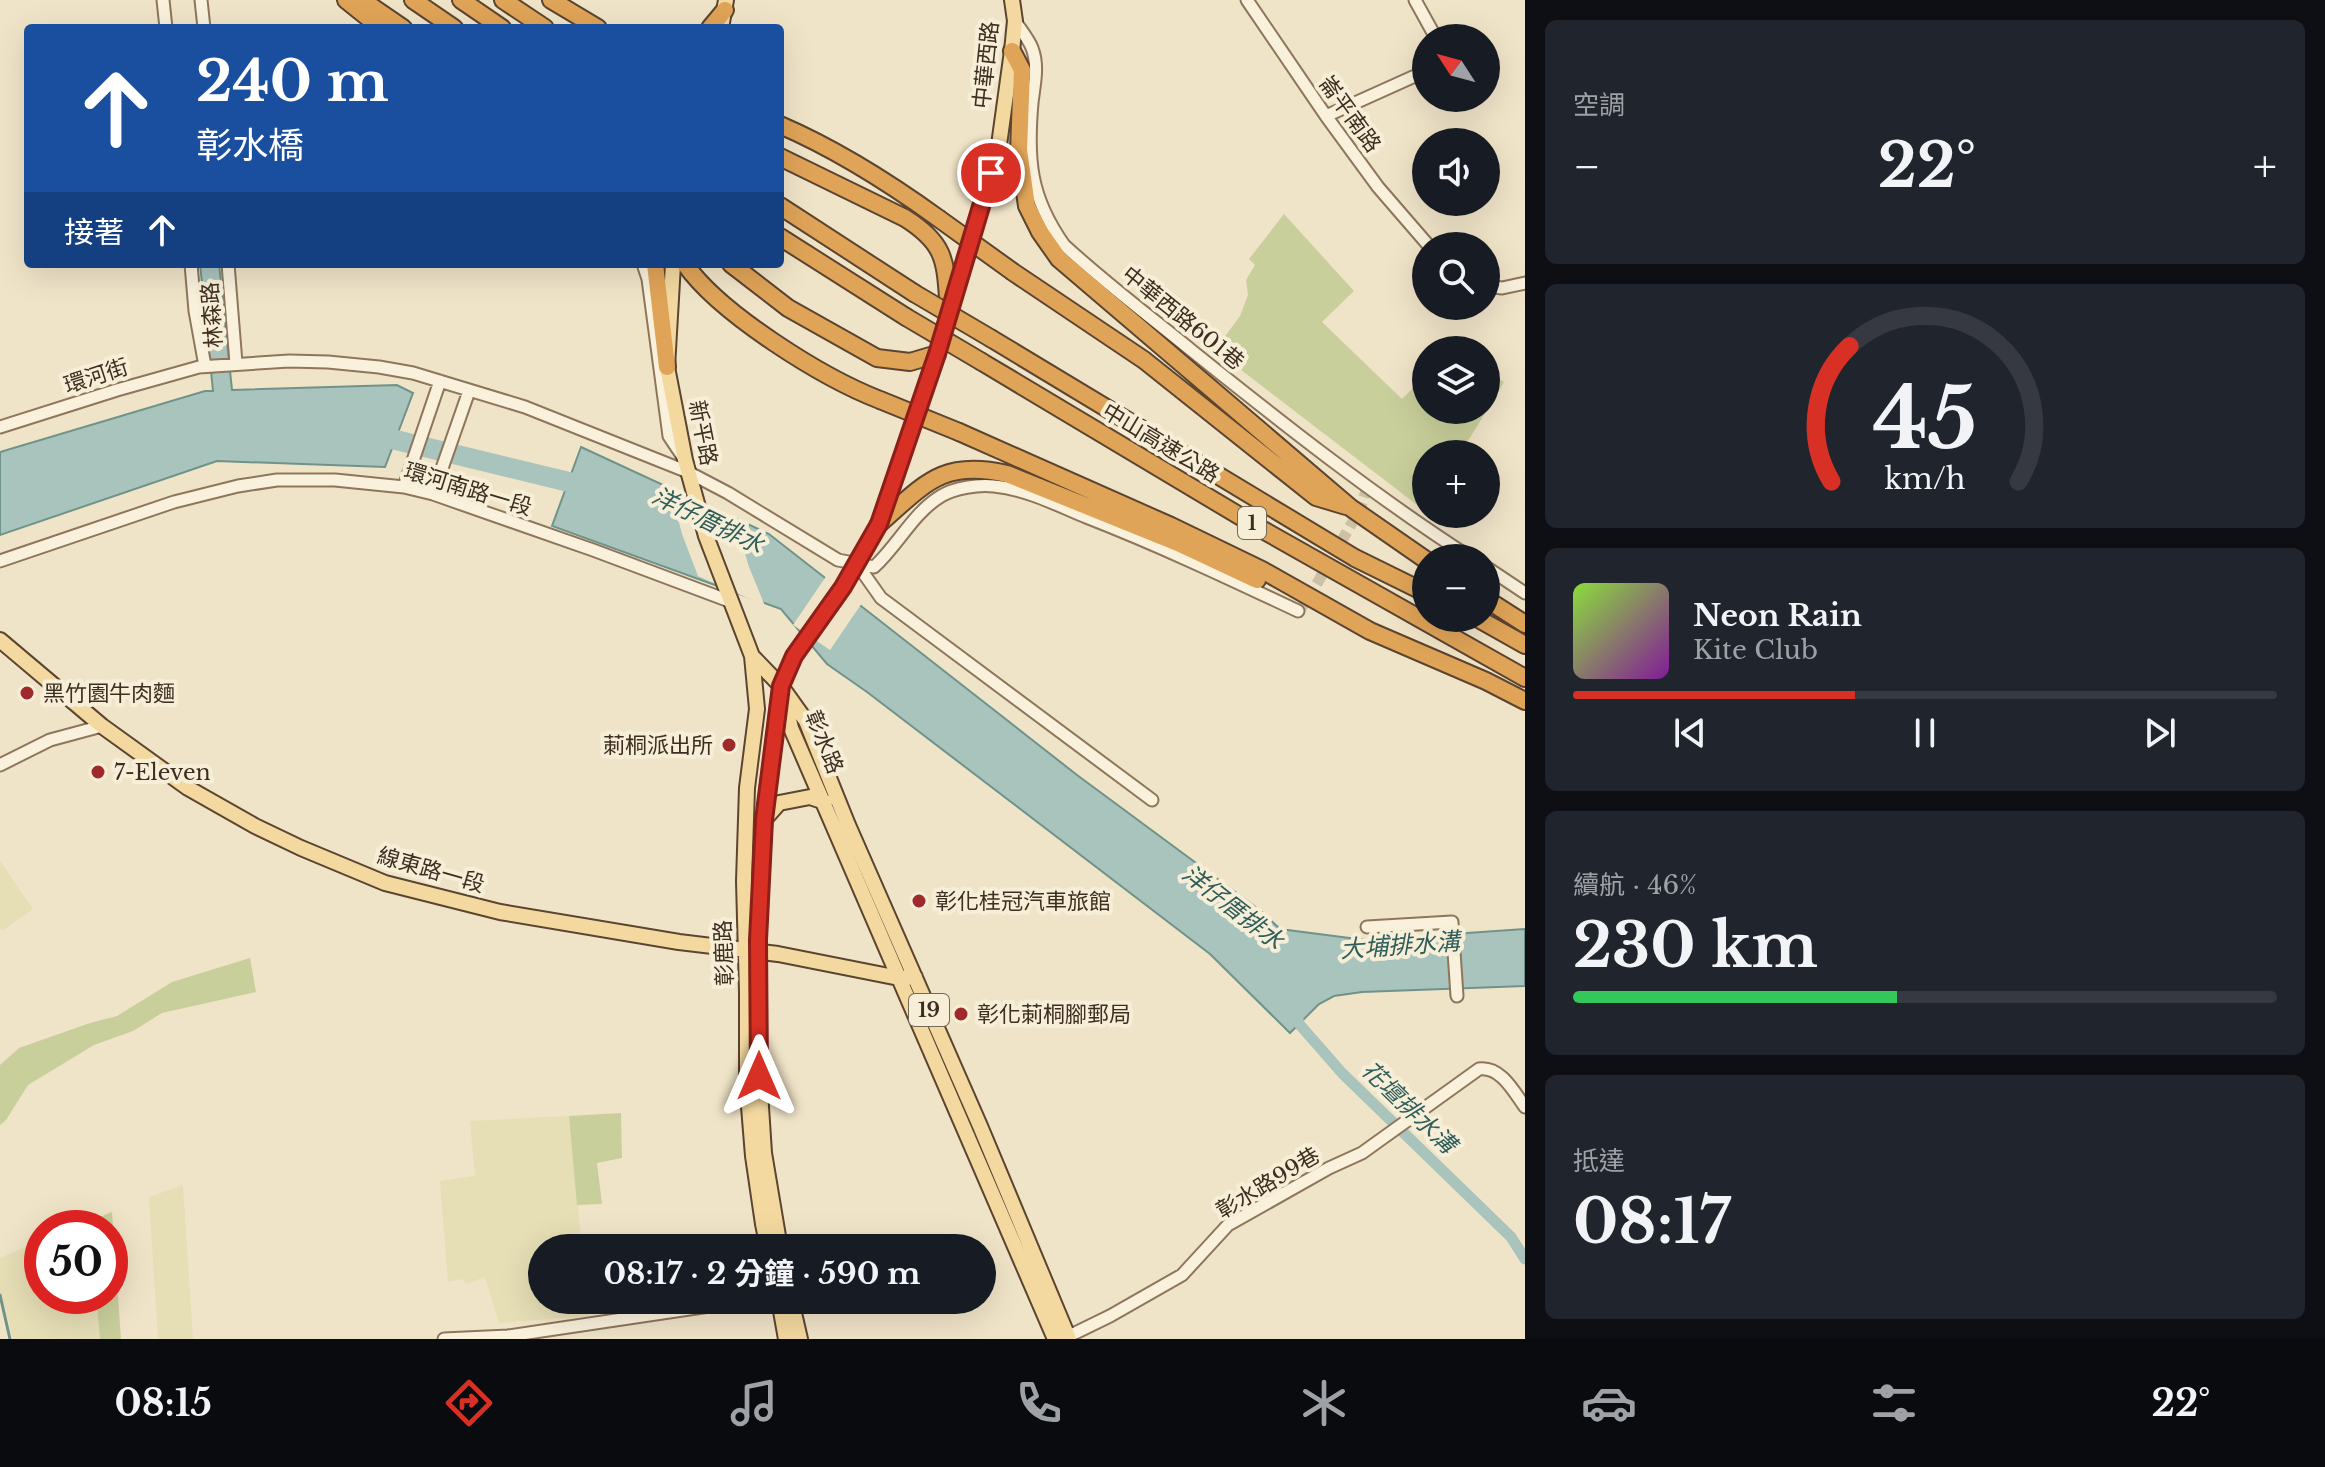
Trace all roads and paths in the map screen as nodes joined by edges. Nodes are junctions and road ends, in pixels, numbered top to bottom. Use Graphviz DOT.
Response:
graph roads {
  1 [pos="163,0"];
  2 [pos="201,0"];
  3 [pos="346,0"];
  4 [pos="362,0"];
  5 [pos="413,0"];
  6 [pos="461,0"];
  7 [pos="503,0"];
  8 [pos="551,0"];
  9 [pos="1012,0"];
  10 [pos="1247,0"];
  11 [pos="1415,0"];
  12 [pos="725,5"];
  13 [pos="1015,21"];
  14 [pos="166,24"];
  15 [pos="204,24"];
  16 [pos="376,24"];
  17 [pos="397,24"];
  18 [pos="448,24"];
  19 [pos="496,24"];
  20 [pos="539,24"];
  21 [pos="591,24"];
  22 [pos="713,24"];
  23 [pos="1428,24"];
  24 [pos="1012,51"];
  25 [pos="1412,77"];
  26 [pos="1326,116"];
  27 [pos="784,127"];
  28 [pos="784,159"];
  29 [pos="784,209"];
  30 [pos="1417,232"];
  31 [pos="784,240"];
  32 [pos="191,268"];
  33 [pos="228,268"];
  34 [pos="644,268"];
  35 [pos="655,268"];
  36 [pos="673,268"];
  37 [pos="689,268"];
  38 [pos="736,268"];
  39 [pos="1525,283"];
  40 [pos="1500,288"];
  41 [pos="949,310"];
  42 [pos="937,354"];
  43 [pos="236,363"];
  44 [pos="205,366"];
  45 [pos="667,367"];
  46 [pos="440,381"];
  47 [pos="469,391"];
  48 [pos="0,427"];
  49 [pos="686,466"];
  50 [pos="404,487"];
  51 [pos="433,494"];
  52 [pos="1351,508"];
  53 [pos="879,524"];
  54 [pos="1449,544"];
  55 [pos="1412,550"];
  56 [pos="0,561"];
  57 [pos="857,564"];
  58 [pos="1500,576"];
  59 [pos="1412,586"];
  60 [pos="1525,593"];
  61 [pos="732,602"];
  62 [pos="1500,608"];
  63 [pos="1298,611"];
  64 [pos="1525,624"];
  65 [pos="1370,631"];
  66 [pos="1500,631"];
  67 [pos="0,640"];
  68 [pos="1525,645"];
  69 [pos="752,656"];
  70 [pos="1525,678"];
  71 [pos="781,686"];
  72 [pos="1525,701"];
  73 [pos="102,726"];
  74 [pos="0,765"];
  75 [pos="1152,800"];
  76 [pos="825,802"];
  77 [pos="764,820"];
  78 [pos="1367,927"];
  79 [pos="753,952"];
  80 [pos="907,978"];
  81 [pos="1457,993"];
  82 [pos="1525,1107"];
  83 [pos="766,1234"];
  84 [pos="778,1234"];
  85 [pos="656,1314"];
  86 [pos="782,1314"];
  87 [pos="794,1314"];
  88 [pos="1064,1338"];
  89 [pos="444,1339"];
  90 [pos="786,1339"];
  91 [pos="800,1339"];
  1 -- 14 [label="street"];
  2 -- 15 [label="street"];
  3 -- 16 [label="highway"];
  4 -- 17 [label="highway"];
  5 -- 18 [label="highway"];
  6 -- 19 [label="highway"];
  7 -- 20 [label="highway"];
  8 -- 21 [label="highway"];
  9 -- 13 [label="main road, 中華西路"];
  10 -- 26 [label="street, 崙平南路"];
  11 -- 23 [label="street"];
  12 -- 22 [label="highway"];
  13 -- 24 [label="main road, 中華西路"];
  13 -- 54 [label="street, 中華西路601巷"];
  24 -- 41 [label="main road, 中華西路"];
  24 -- 52 [label="highway"];
  25 -- 26 [label="street"];
  26 -- 30 [label="street, 崙平南路"];
  27 -- 52 [label="highway, bridge"];
  28 -- 41 [label="highway"];
  29 -- 59 [label="highway, 中山高速公路 / 1, bridge"];
  31 -- 70 [label="highway, 中山高速公路 / 1, bridge"];
  32 -- 44 [label="street, 林森路"];
  33 -- 43 [label="street, 林森路"];
  34 -- 49 [label="street"];
  35 -- 45 [label="highway"];
  36 -- 45 [label="main road, 新平路 / 19"];
  37 -- 65 [label="highway, bridge"];
  38 -- 42 [label="highway"];
  39 -- 40 [label="street"];
  41 -- 42 [label="main road, 中華西路"];
  42 -- 53 [label="main road, 中華西路"];
  43 -- 44 [label="street, 環河街"];
  43 -- 46 [label="street, 環河街"];
  44 -- 48 [label="street, 環河街"];
  45 -- 49 [label="main road, 新平路 / 19"];
  46 -- 47 [label="street, 環河街"];
  46 -- 50 [label="street"];
  47 -- 49 [label="street, 環河街"];
  47 -- 51 [label="street"];
  49 -- 57 [label="street, 環河街"];
  49 -- 61 [label="main road, 新平路 / 19"];
  50 -- 51 [label="street, 環河南路一段"];
  50 -- 56 [label="street, 環河南路一段"];
  51 -- 61 [label="street, 環河南路一段"];
  52 -- 55 [label="highway"];
  53 -- 57 [label="main road, 中華西路"];
  53 -- 65 [label="highway"];
  57 -- 63 [label="street"];
  57 -- 71 [label="main road, 中華西路"];
  57 -- 75 [label="street"];
  58 -- 60 [label="street"];
  61 -- 69 [label="main road, 新平路 / 19"];
  62 -- 64 [label="highway"];
  65 -- 72 [label="highway"];
  66 -- 68 [label="highway"];
  67 -- 73 [label="main road, 線東路一段"];
  69 -- 71 [label="main road, 新平路 / 19"];
  69 -- 79 [label="main road, 彰鹿路"];
  71 -- 76 [label="main road, 彰水路 / 19"];
  71 -- 77 [label="main road, 彰鹿路"];
  71 -- 80 [label="main road, 彰水路 / 19"];
  73 -- 74 [label="street"];
  73 -- 79 [label="main road, 線東路一段"];
  76 -- 77 [label="main road"];
  76 -- 80 [label="main road, 彰水路 / 19"];
  77 -- 79 [label="main road, 彰鹿路"];
  78 -- 81 [label="street"];
  79 -- 80 [label="main road, 線東路一段"];
  79 -- 83 [label="main road, 彰鹿路"];
  79 -- 84 [label="main road, 彰鹿路"];
  80 -- 88 [label="main road, 彰水路 / 19"];
  82 -- 88 [label="street, 彰水路99巷"];
  85 -- 89 [label="street"];
  86 -- 90 [label="main road"];
  87 -- 91 [label="main road"];
}
